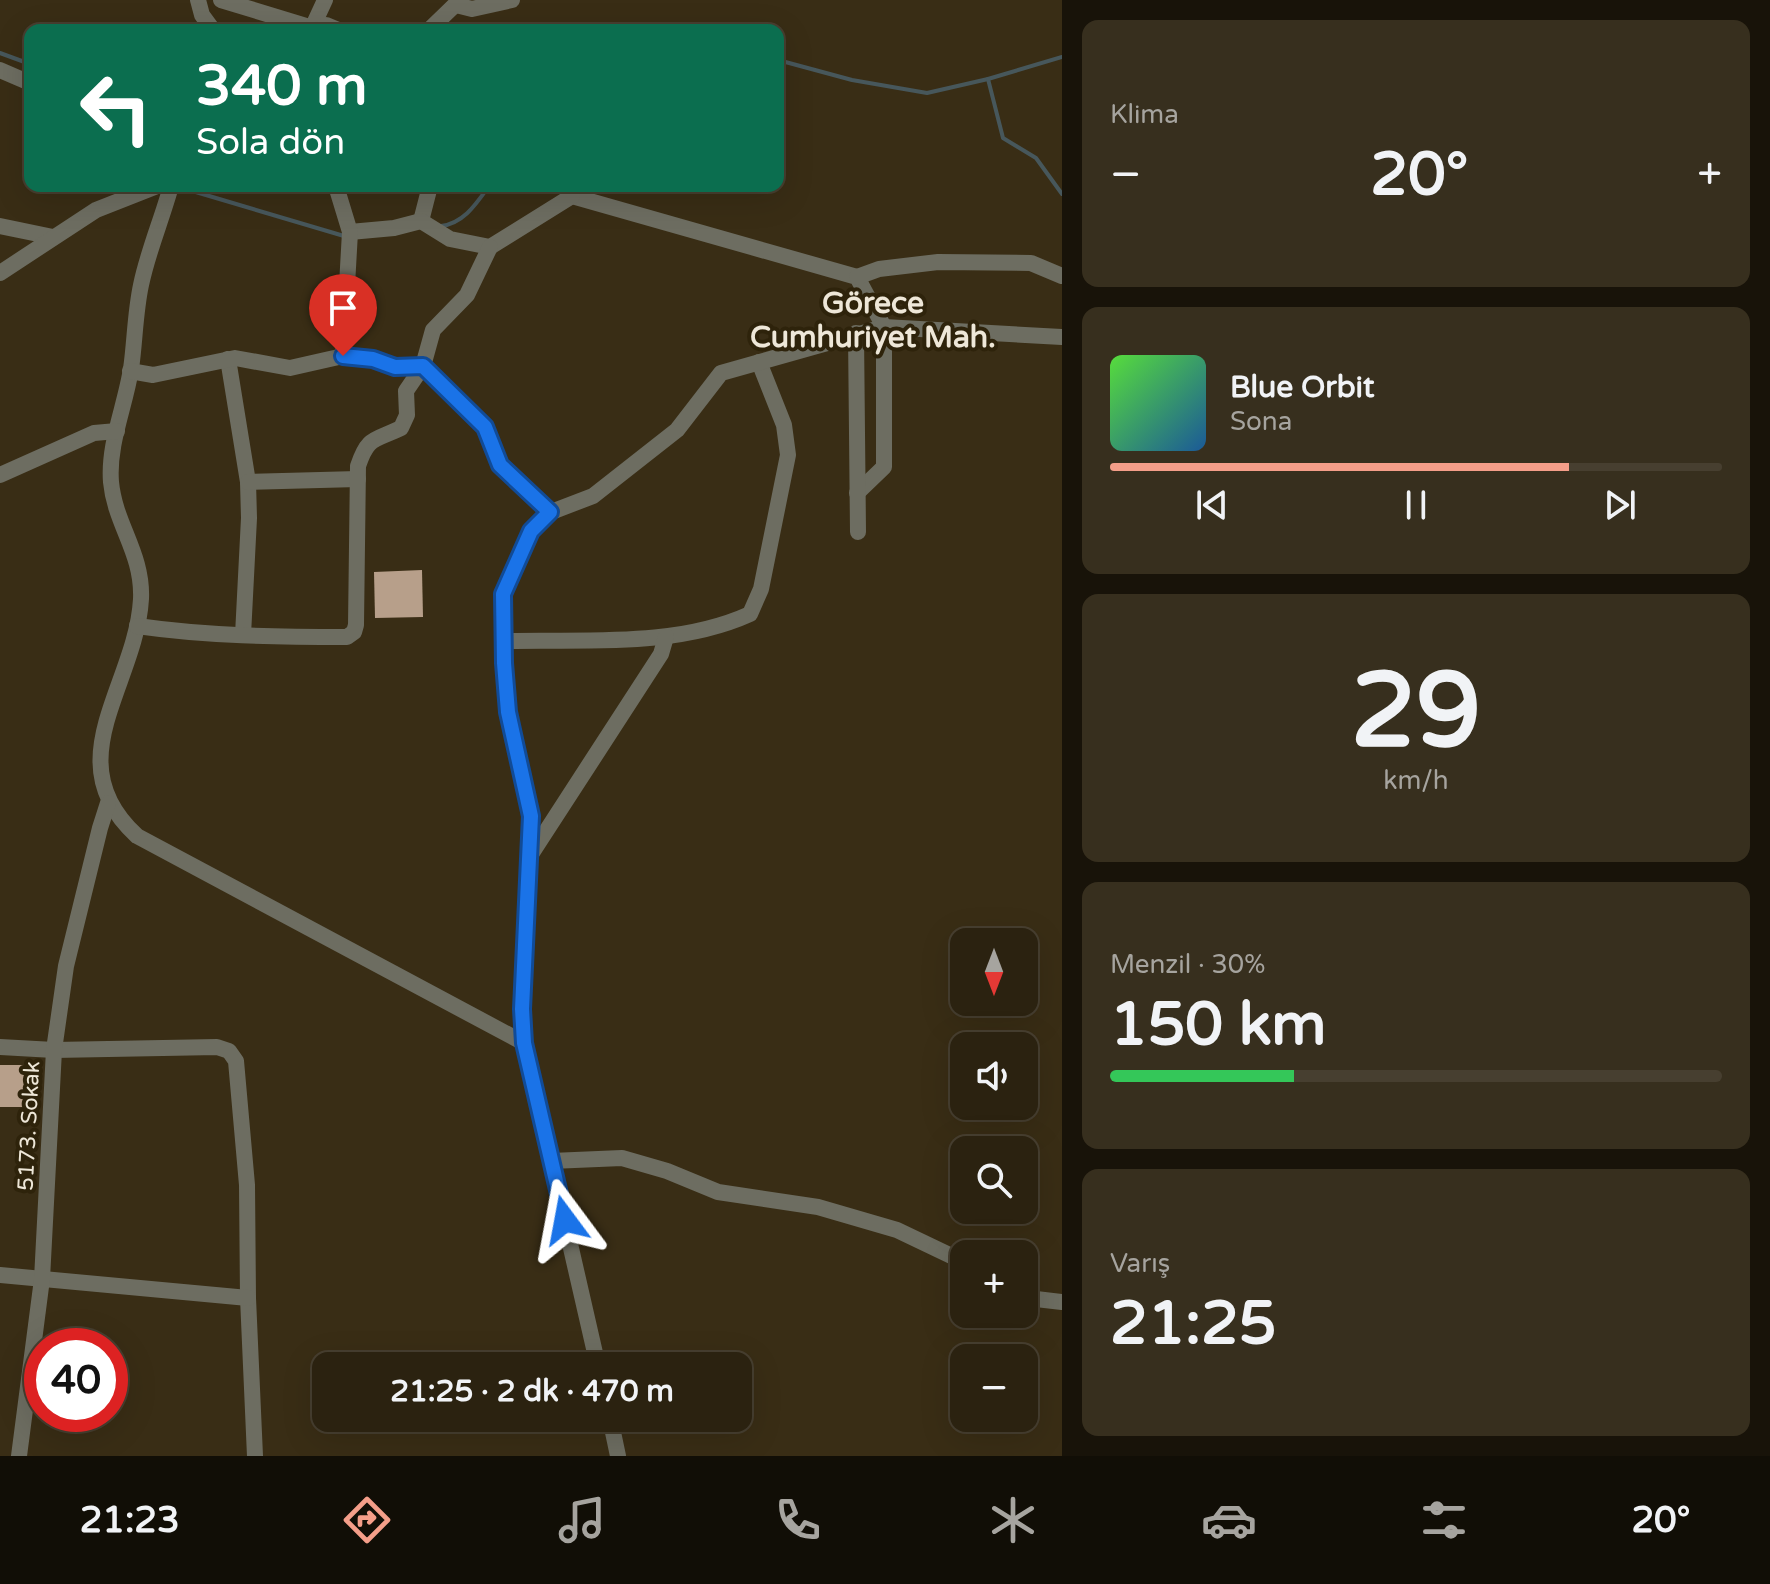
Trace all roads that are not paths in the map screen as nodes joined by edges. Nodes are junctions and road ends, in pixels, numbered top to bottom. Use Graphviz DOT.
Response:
graph roads {
  1 [pos="198,0"];
  2 [pos="221,0"];
  3 [pos="325,0"];
  4 [pos="512,0"];
  5 [pos="458,3"];
  6 [pos="209,24"];
  7 [pos="300,24"];
  8 [pos="318,24"];
  9 [pos="435,24"];
  10 [pos="0,70"];
  11 [pos="24,80"];
  12 [pos="141,192"];
  13 [pos="169,192"];
  14 [pos="338,192"];
  15 [pos="430,192"];
  16 [pos="569,192"];
  17 [pos="573,192"];
  18 [pos="0,226"];
  19 [pos="428,226"];
  20 [pos="350,232"];
  21 [pos="53,237"];
  22 [pos="490,247"];
  23 [pos="1062,257"];
  24 [pos="1043,268"];
  25 [pos="0,273"];
  26 [pos="1062,276"];
  27 [pos="857,277"];
  28 [pos="884,327"];
  29 [pos="856,333"];
  30 [pos="1062,337"];
  31 [pos="343,356"];
  32 [pos="228,359"];
  33 [pos="759,362"];
  34 [pos="423,366"];
  35 [pos="130,371"];
  36 [pos="117,431"];
  37 [pos="0,475"];
  38 [pos="358,479"];
  39 [pos="248,482"];
  40 [pos="857,493"];
  41 [pos="550,512"];
  42 [pos="858,532"];
  43 [pos="137,626"];
  44 [pos="243,635"];
  45 [pos="666,637"];
  46 [pos="503,641"];
  47 [pos="108,803"];
  48 [pos="529,858"];
  49 [pos="524,1043"];
  50 [pos="0,1047"];
  51 [pos="54,1050"];
  52 [pos="551,1161"];
  53 [pos="950,1255"];
  54 [pos="0,1275"];
  55 [pos="42,1279"];
  56 [pos="248,1298"];
  57 [pos="1038,1299"];
  58 [pos="1062,1302"];
  59 [pos="595,1352"];
  60 [pos="613,1432"];
  61 [pos="19,1456"];
  62 [pos="255,1456"];
  63 [pos="618,1456"];
  1 -- 6 [label="street"];
  2 -- 7 [label="street"];
  3 -- 8 [label="street"];
  4 -- 5 [label="street"];
  5 -- 9 [label="street"];
  10 -- 11 [label="street"];
  12 -- 21 [label="street"];
  13 -- 35 [label="street"];
  14 -- 20 [label="street"];
  15 -- 19 [label="street"];
  16 -- 22 [label="street"];
  17 -- 27 [label="street"];
  18 -- 21 [label="street"];
  19 -- 20 [label="street"];
  19 -- 22 [label="street"];
  20 -- 31 [label="street"];
  21 -- 25 [label="street"];
  22 -- 34 [label="street"];
  23 -- 24 [label="street"];
  24 -- 26 [label="street"];
  24 -- 27 [label="street"];
  27 -- 28 [label="street"];
  28 -- 29 [label="street"];
  28 -- 30 [label="street"];
  28 -- 40 [label="street"];
  29 -- 33 [label="street"];
  29 -- 40 [label="street"];
  31 -- 32 [label="street"];
  31 -- 34 [label="street"];
  32 -- 35 [label="street"];
  32 -- 39 [label="street"];
  33 -- 41 [label="street"];
  33 -- 45 [label="street"];
  34 -- 38 [label="street"];
  34 -- 41 [label="street"];
  35 -- 36 [label="street"];
  36 -- 37 [label="street"];
  36 -- 43 [label="street"];
  38 -- 39 [label="street"];
  38 -- 44 [label="street"];
  39 -- 44 [label="street"];
  40 -- 42 [label="street"];
  41 -- 46 [label="street"];
  43 -- 44 [label="street"];
  43 -- 47 [label="street"];
  45 -- 46 [label="street"];
  45 -- 48 [label="street"];
  46 -- 48 [label="street"];
  47 -- 49 [label="street"];
  47 -- 51 [label="street, 5173. Sokak"];
  48 -- 49 [label="street"];
  49 -- 52 [label="street"];
  50 -- 51 [label="street"];
  51 -- 55 [label="street, 5173. Sokak"];
  51 -- 56 [label="street"];
  52 -- 53 [label="street"];
  52 -- 59 [label="street"];
  54 -- 55 [label="street"];
  55 -- 56 [label="street"];
  55 -- 61 [label="street, 5173. Sokak"];
  56 -- 62 [label="street"];
  57 -- 58 [label="street"];
  60 -- 63 [label="street"];
}
